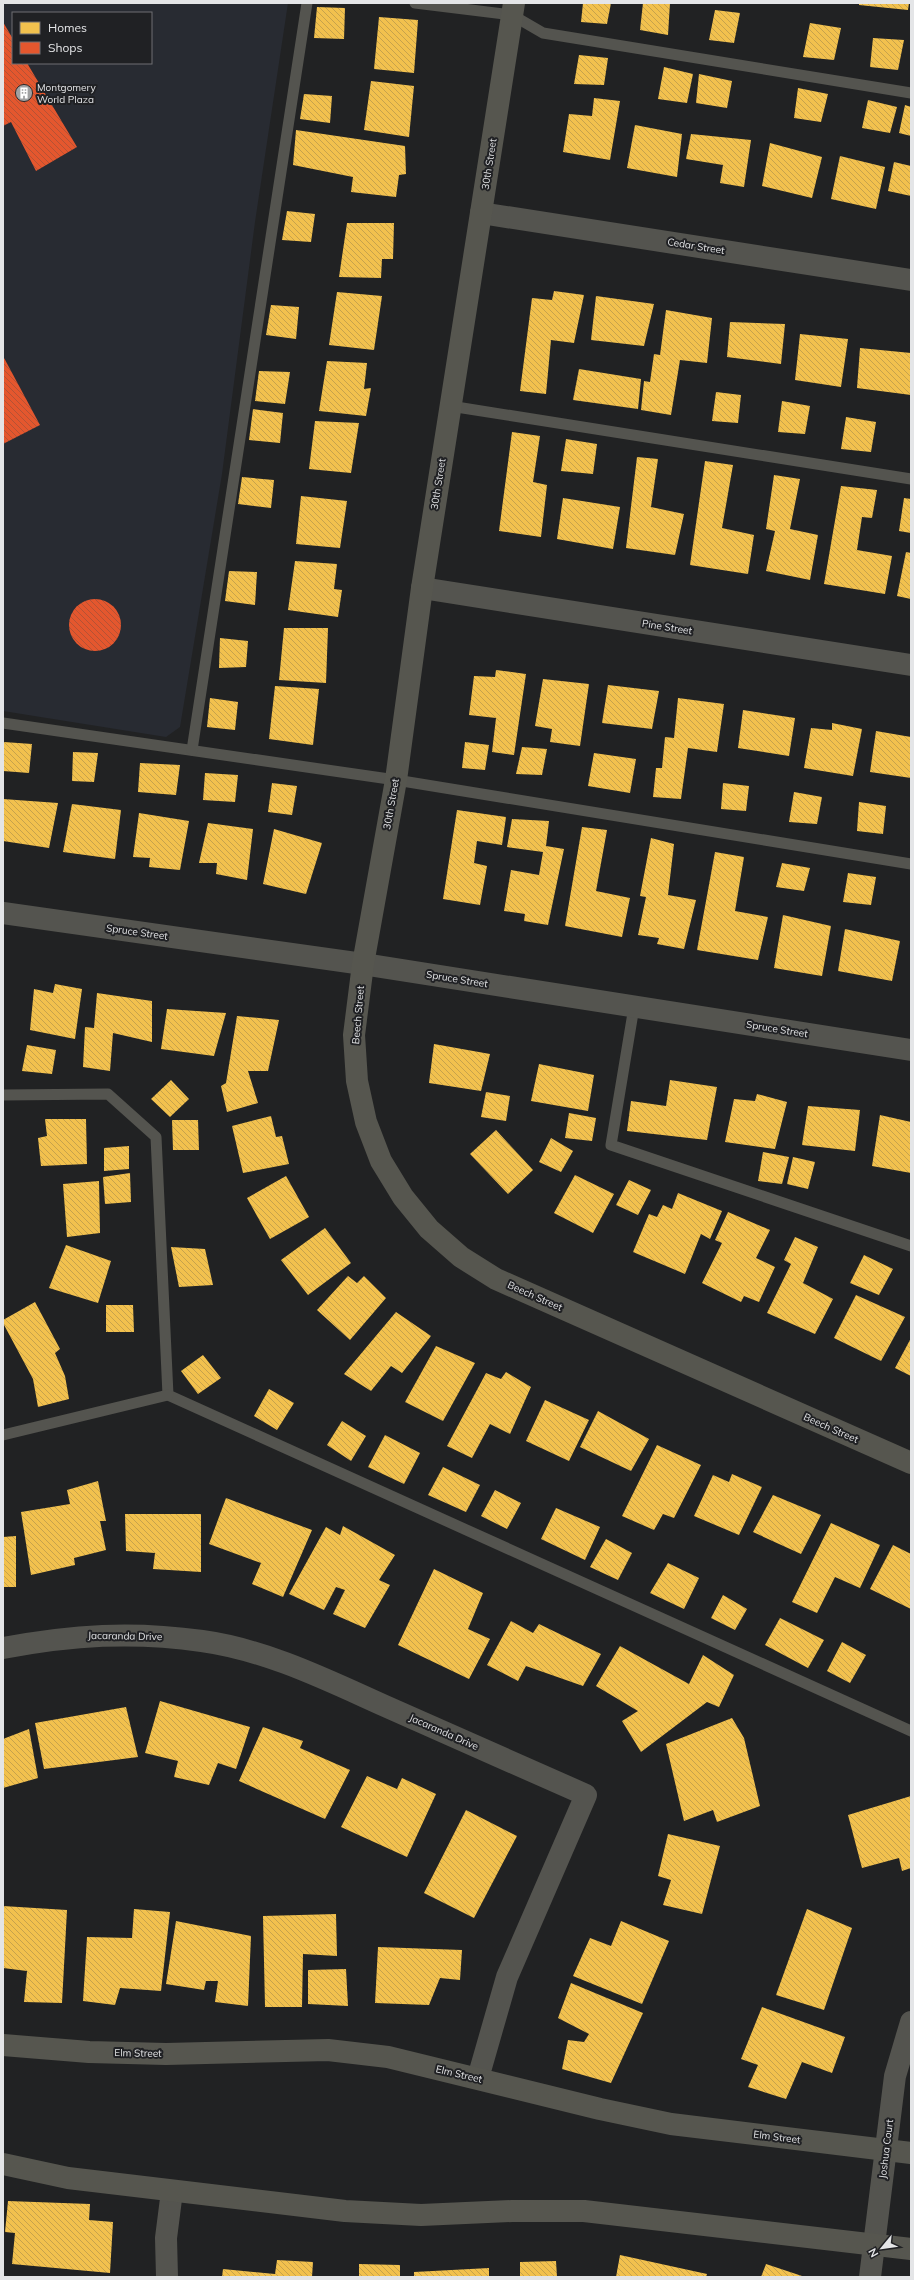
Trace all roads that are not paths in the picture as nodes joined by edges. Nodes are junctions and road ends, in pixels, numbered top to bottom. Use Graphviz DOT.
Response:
graph roads {
  1 [pos="307,3"];
  2 [pos="415,3"];
  3 [pos="513,9"];
  4 [pos="911,93"];
  5 [pos="481,212"];
  6 [pos="911,280"];
  7 [pos="450,406"];
  8 [pos="911,479"];
  9 [pos="422,588"];
  10 [pos="911,665"];
  11 [pos="3,723"];
  12 [pos="192,750"];
  13 [pos="396,780"];
  14 [pos="911,864"];
  15 [pos="3,913"];
  16 [pos="363,964"];
  17 [pos="634,1007"];
  18 [pos="911,1050"];
  19 [pos="3,1095"];
  20 [pos="911,1246"];
  21 [pos="168,1395"];
  22 [pos="3,1435"];
  23 [pos="911,1463"];
  24 [pos="3,1648"];
  25 [pos="911,1731"];
  26 [pos="911,2022"];
  27 [pos="3,2045"];
  28 [pos="478,2078"];
  29 [pos="885,2150"];
  30 [pos="911,2153"];
  31 [pos="3,2164"];
  32 [pos="172,2191"];
  33 [pos="874,2244"];
  34 [pos="911,2249"];
  35 [pos="167,2277"];
  36 [pos="870,2277"];
  1 -- 12 [label="lane"];
  2 -- 3 [label="lane"];
  3 -- 4 [label="lane"];
  3 -- 5 [label="street, 30th Street"];
  5 -- 6 [label="street, Cedar Street"];
  5 -- 7 [label="street, 30th Street"];
  7 -- 8 [label="lane"];
  7 -- 9 [label="street, 30th Street"];
  9 -- 10 [label="street, Pine Street"];
  9 -- 13 [label="street, 30th Street"];
  11 -- 12 [label="lane"];
  12 -- 13 [label="lane"];
  13 -- 14 [label="lane"];
  13 -- 16 [label="street, 30th Street"];
  15 -- 16 [label="street, Spruce Street"];
  16 -- 17 [label="street, Spruce Street"];
  16 -- 23 [label="street, Beech Street"];
  17 -- 18 [label="street, Spruce Street"];
  17 -- 20 [label="lane"];
  19 -- 21 [label="lane"];
  21 -- 22 [label="lane"];
  21 -- 25 [label="lane"];
  24 -- 28 [label="street, Jacaranda Drive"];
  26 -- 29 [label="street, Joshua Court"];
  27 -- 28 [label="street, Elm Street"];
  28 -- 29 [label="street, Elm Street"];
  29 -- 30 [label="street, Elm Street"];
  29 -- 33 [label="street, Joshua Court"];
  31 -- 32 [label="street"];
  32 -- 33 [label="street"];
  32 -- 35 [label="street"];
  33 -- 34 [label="street"];
  33 -- 36 [label="street, Joshua Court"];
}
